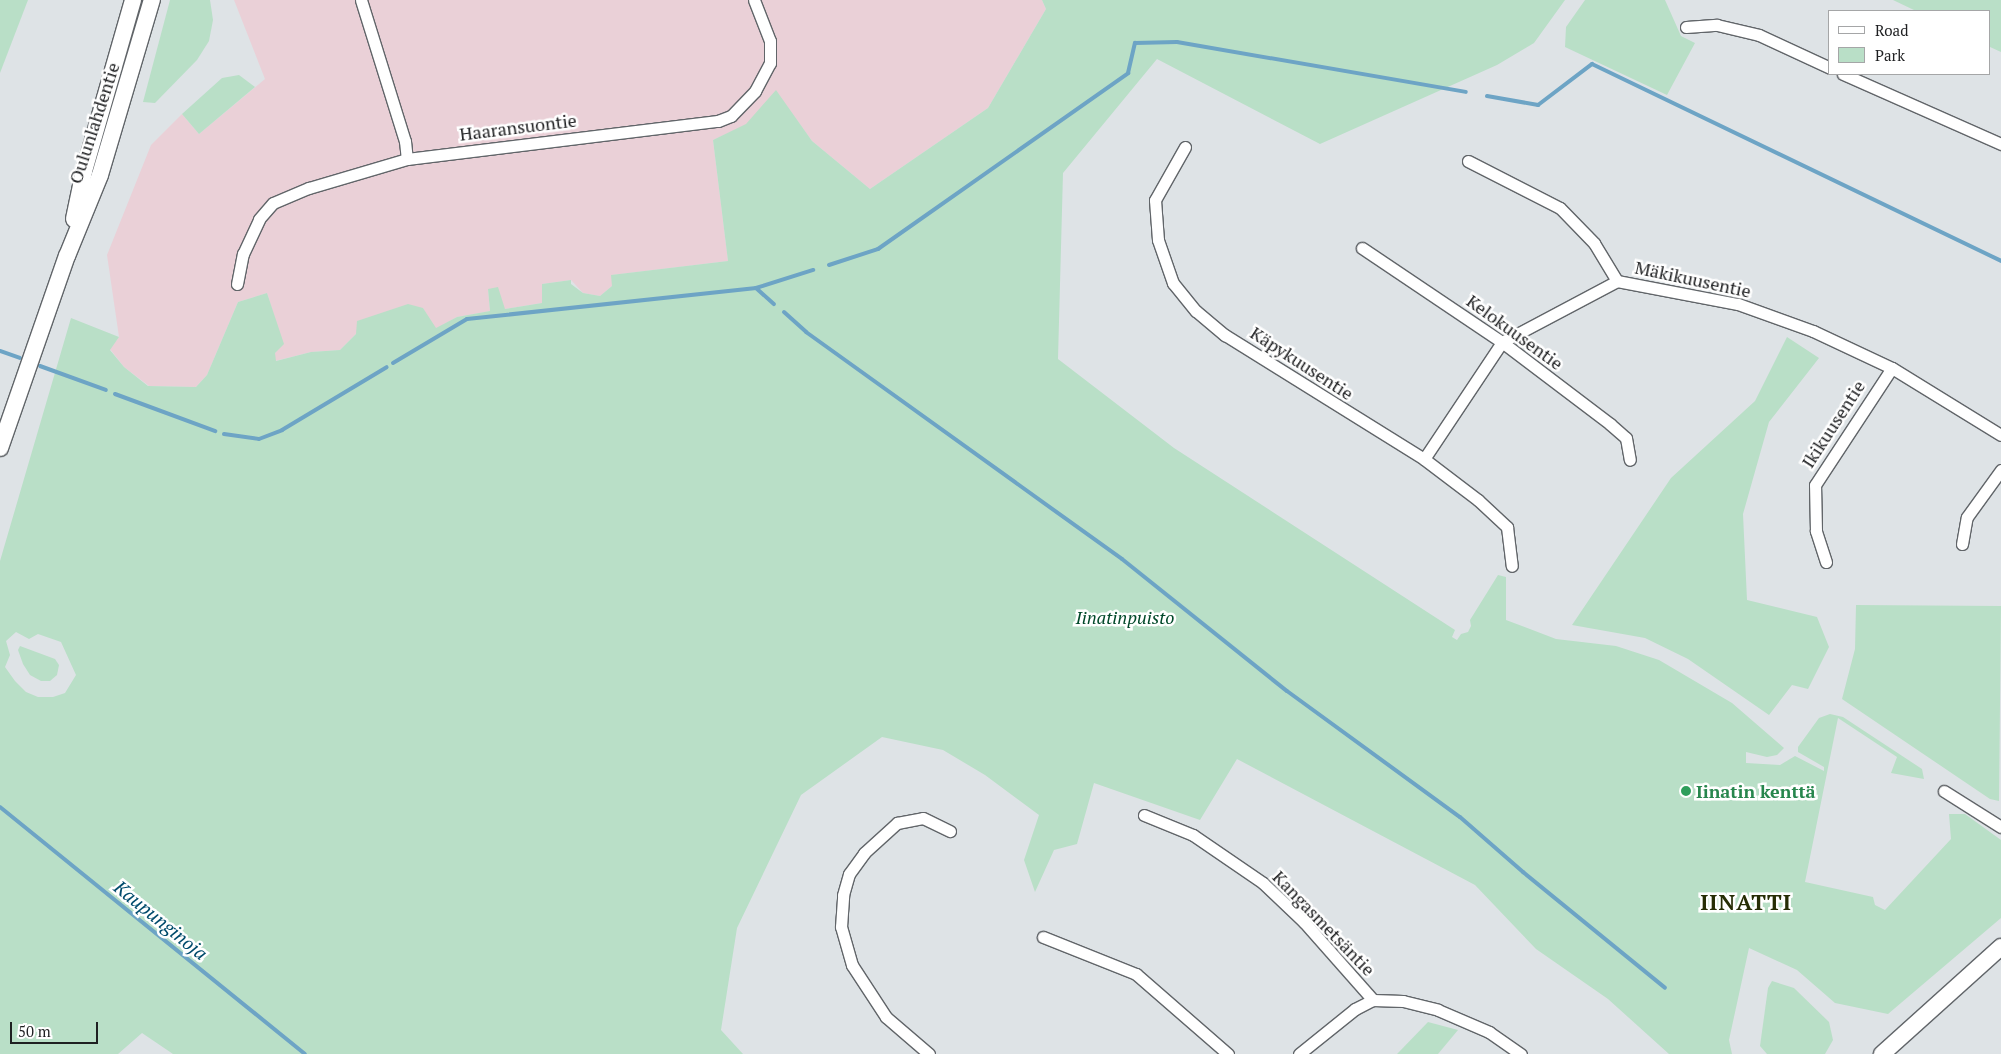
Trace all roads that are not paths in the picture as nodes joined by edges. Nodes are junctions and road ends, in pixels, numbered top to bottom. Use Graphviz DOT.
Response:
graph roads {
  1 [pos="133,0"];
  2 [pos="152,0"];
  3 [pos="360,0"];
  4 [pos="754,0"];
  5 [pos="1686,27"];
  6 [pos="1828,67"];
  7 [pos="1845,75"];
  8 [pos="2001,144"];
  9 [pos="1185,148"];
  10 [pos="408,159"];
  11 [pos="1468,161"];
  12 [pos="1362,248"];
  13 [pos="67,256"];
  14 [pos="1617,281"];
  15 [pos="237,284"];
  16 [pos="1502,342"];
  17 [pos="1892,368"];
  18 [pos="2001,435"];
  19 [pos="0,448"];
  20 [pos="1424,459"];
  21 [pos="1630,460"];
  22 [pos="2001,470"];
  23 [pos="1962,544"];
  24 [pos="1826,562"];
  25 [pos="1512,566"];
  26 [pos="1944,791"];
  27 [pos="1144,815"];
  28 [pos="2001,827"];
  29 [pos="950,831"];
  30 [pos="1043,937"];
  31 [pos="2001,947"];
  32 [pos="1373,1000"];
  33 [pos="929,1054"];
  34 [pos="1228,1054"];
  35 [pos="1298,1054"];
  36 [pos="1521,1054"];
  37 [pos="1882,1054"];
  1 -- 13 [label="main road, Oulunlahdentie"];
  2 -- 13 [label="main road, Oulunlahdentie"];
  3 -- 10 [label="street"];
  4 -- 10 [label="street, Haaransuontie"];
  5 -- 6 [label="street"];
  7 -- 8 [label="street"];
  9 -- 20 [label="street, Käpykuusentie"];
  10 -- 15 [label="street, Haaransuontie"];
  11 -- 14 [label="street"];
  12 -- 16 [label="street, Kelokuusentie"];
  13 -- 19 [label="main road, Oulunlahdentie"];
  14 -- 16 [label="street, Mäkikuusentie"];
  14 -- 17 [label="street, Mäkikuusentie"];
  16 -- 20 [label="street, Mäkikuusentie"];
  16 -- 21 [label="street, Kelokuusentie"];
  17 -- 18 [label="street, Mäkikuusentie"];
  17 -- 24 [label="street, Ikikuusentie"];
  20 -- 25 [label="street, Käpykuusentie"];
  22 -- 23 [label="street"];
  26 -- 28 [label="street"];
  27 -- 32 [label="street, Kangasmetsäntie"];
  29 -- 33 [label="street"];
  30 -- 34 [label="street"];
  31 -- 37 [label="main road"];
  32 -- 35 [label="street"];
  32 -- 36 [label="street"];
}
